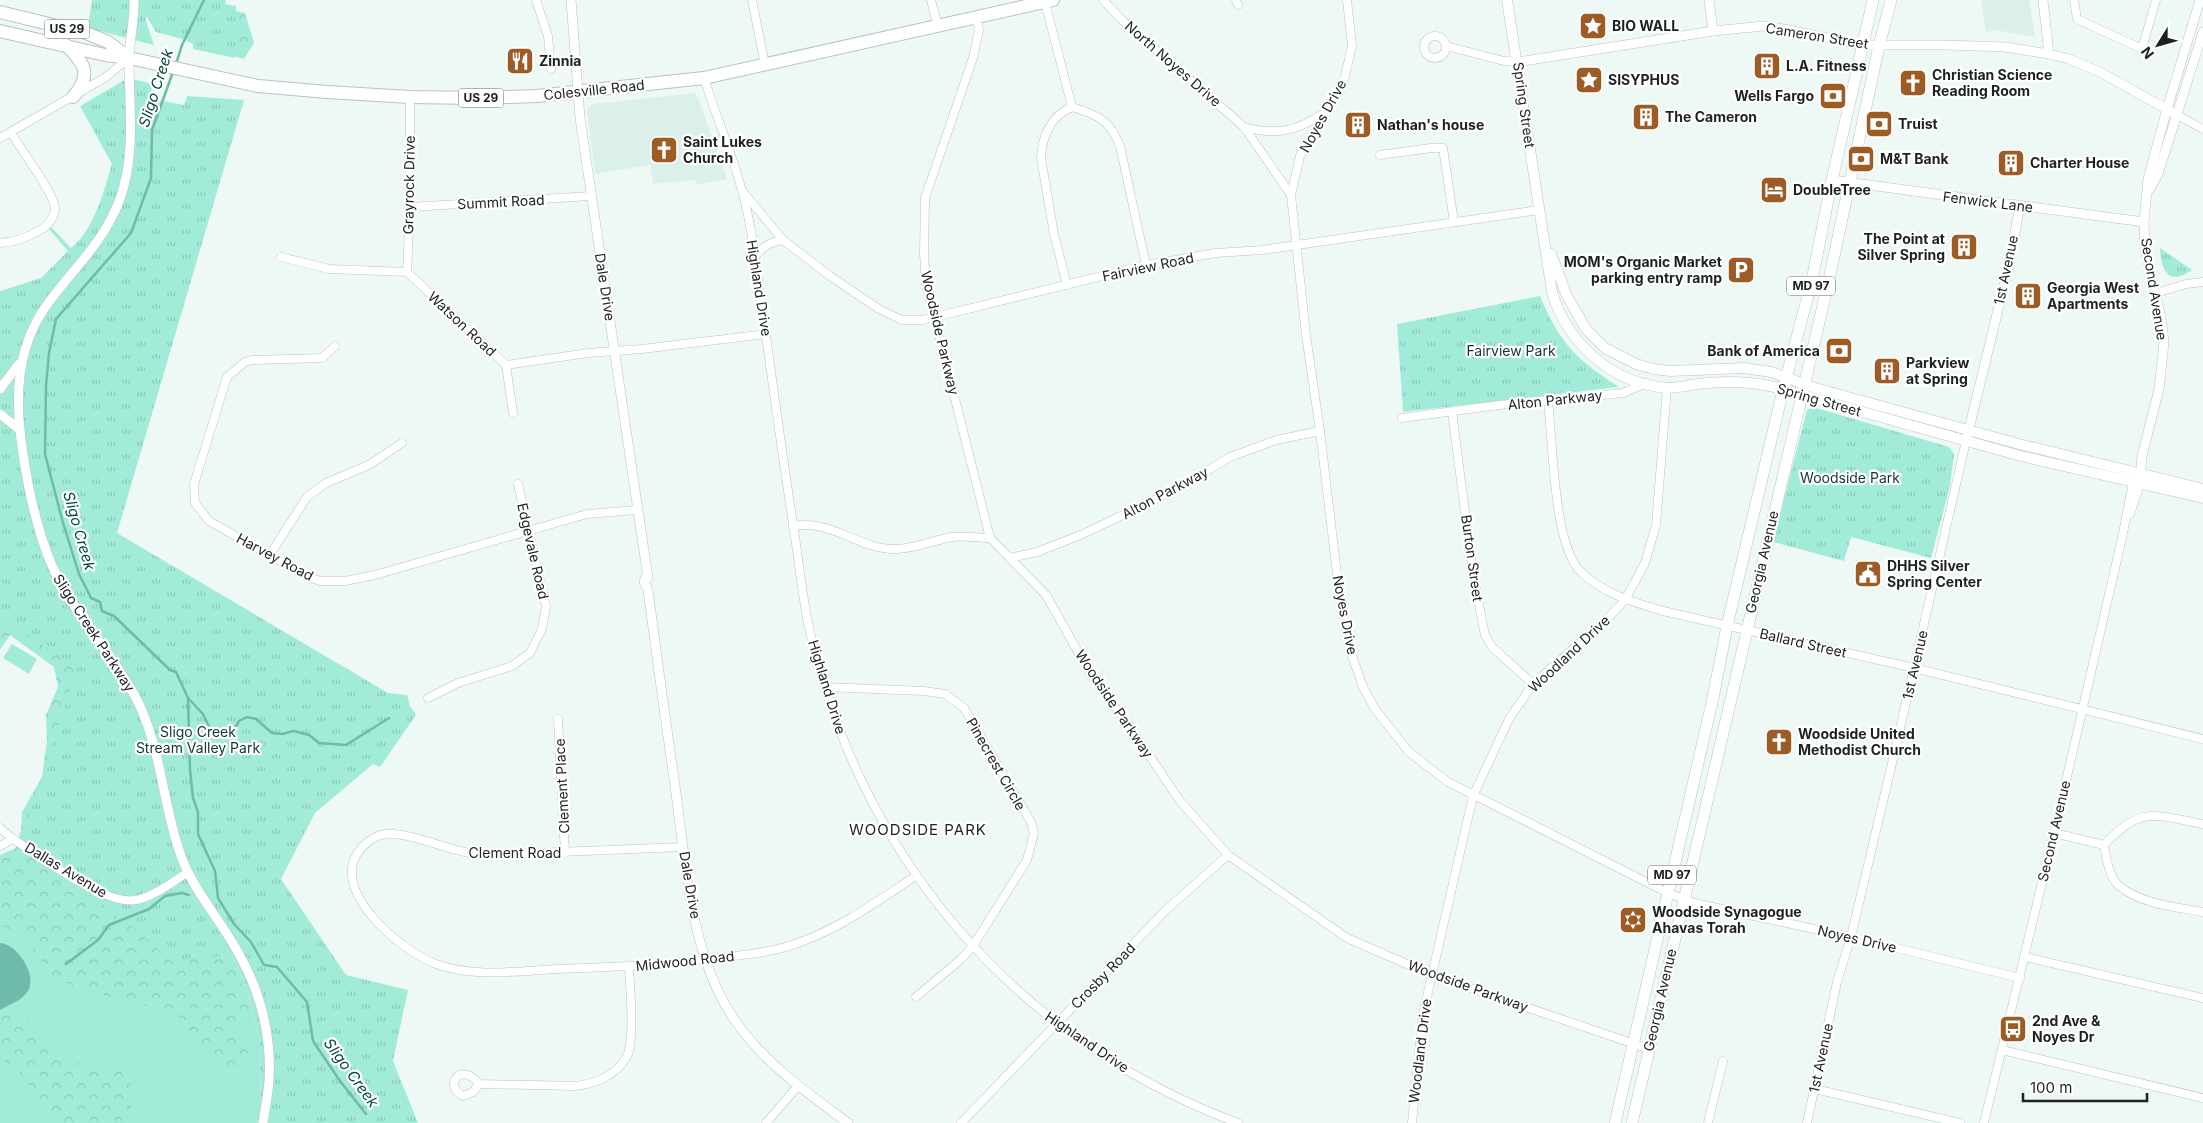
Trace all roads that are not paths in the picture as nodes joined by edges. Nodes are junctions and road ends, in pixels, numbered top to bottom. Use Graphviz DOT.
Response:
graph roads {
  1 [pos="134,0"];
  2 [pos="536,0"];
  3 [pos="571,0"];
  4 [pos="752,0"];
  5 [pos="930,0"];
  6 [pos="1103,0"];
  7 [pos="1347,0"];
  8 [pos="1508,0"];
  9 [pos="1709,0"];
  10 [pos="1873,0"];
  11 [pos="1891,0"];
  12 [pos="2042,0"];
  13 [pos="2074,0"];
  14 [pos="2156,0"];
  15 [pos="2200,0"];
  16 [pos="1049,1"];
  17 [pos="0,12"];
  18 [pos="976,18"];
  19 [pos="938,27"];
  20 [pos="0,31"];
  21 [pos="1713,31"];
  22 [pos="2190,32"];
  23 [pos="2202,34"];
  24 [pos="66,45"];
  25 [pos="1862,45"];
  26 [pos="1446,46"];
  27 [pos="1879,46"];
  28 [pos="2049,54"];
  29 [pos="129,58"];
  30 [pos="1518,62"];
  31 [pos="765,65"];
  32 [pos="551,69"];
  33 [pos="704,78"];
  34 [pos="578,92"];
  35 [pos="74,97"];
  36 [pos="410,97"];
  37 [pos="1072,107"];
  38 [pos="2166,109"];
  39 [pos="1325,112"];
  40 [pos="2177,115"];
  41 [pos="1244,127"];
  42 [pos="2203,129"];
  43 [pos="11,132"];
  44 [pos="0,138"];
  45 [pos="1380,155"];
  46 [pos="1832,180"];
  47 [pos="1850,183"];
  48 [pos="743,192"];
  49 [pos="2148,194"];
  50 [pos="1291,195"];
  51 [pos="591,196"];
  52 [pos="2020,205"];
  53 [pos="410,207"];
  54 [pos="1539,210"];
  55 [pos="1454,222"];
  56 [pos="2144,222"];
  57 [pos="783,240"];
  58 [pos="0,243"];
  59 [pos="1297,245"];
  60 [pos="755,256"];
  61 [pos="281,257"];
  62 [pos="1146,266"];
  63 [pos="407,272"];
  64 [pos="2203,282"];
  65 [pos="1067,285"];
  66 [pos="2156,293"];
  67 [pos="935,317"];
  68 [pos="766,334"];
  69 [pos="335,346"];
  70 [pos="615,351"];
  71 [pos="21,362"];
  72 [pos="506,365"];
  73 [pos="1787,378"];
  74 [pos="1646,383"];
  75 [pos="1667,388"];
  76 [pos="0,389"];
  77 [pos="1802,389"];
  78 [pos="1783,390"];
  79 [pos="1548,402"];
  80 [pos="1452,412"];
  81 [pos="513,413"];
  82 [pos="0,414"];
  83 [pos="1402,418"];
  84 [pos="20,430"];
  85 [pos="1320,430"];
  86 [pos="1969,430"];
  87 [pos="1966,441"];
  88 [pos="402,443"];
  89 [pos="2139,473"];
  90 [pos="2136,483"];
  91 [pos="518,484"];
  92 [pos="2203,489"];
  93 [pos="2203,498"];
  94 [pos="637,510"];
  95 [pos="793,526"];
  96 [pos="528,529"];
  97 [pos="990,538"];
  98 [pos="270,556"];
  99 [pos="1010,558"];
  100 [pos="1625,600"];
  101 [pos="1727,626"];
  102 [pos="1745,630"];
  103 [pos="1914,668"];
  104 [pos="1533,684"];
  105 [pos="825,687"];
  106 [pos="428,698"];
  107 [pos="2082,709"];
  108 [pos="558,719"];
  109 [pos="2203,739"];
  110 [pos="1473,796"];
  111 [pos="2203,824"];
  112 [pos="0,828"];
  113 [pos="2054,833"];
  114 [pos="13,839"];
  115 [pos="2104,845"];
  116 [pos="0,846"];
  117 [pos="683,847"];
  118 [pos="565,853"];
  119 [pos="1228,856"];
  120 [pos="187,873"];
  121 [pos="916,876"];
  122 [pos="1668,893"];
  123 [pos="1684,898"];
  124 [pos="2203,912"];
  125 [pos="1851,937"];
  126 [pos="973,946"];
  127 [pos="2025,957"];
  128 [pos="706,960"];
  129 [pos="436,964"];
  130 [pos="629,967"];
  131 [pos="1432,975"];
  132 [pos="2020,978"];
  133 [pos="916,997"];
  134 [pos="2203,998"];
  135 [pos="1056,1024"];
  136 [pos="1635,1044"];
  137 [pos="1648,1049"];
  138 [pos="2002,1050"];
  139 [pos="1723,1060"];
  140 [pos="479,1084"];
  141 [pos="798,1086"];
  142 [pos="1815,1089"];
  143 [pos="2203,1098"];
  144 [pos="263,1123"];
  145 [pos="766,1123"];
  146 [pos="848,1123"];
  147 [pos="961,1123"];
  148 [pos="1238,1123"];
  149 [pos="1412,1123"];
  150 [pos="1615,1123"];
  151 [pos="1632,1123"];
  152 [pos="1708,1123"];
  153 [pos="1807,1123"];
  154 [pos="1960,1123"];
  155 [pos="1984,1123"];
  1 -- 29 [label="street, Sligo Creek Parkway"];
  2 -- 32 [label="street"];
  3 -- 34 [label="street, Dale Drive"];
  4 -- 31 [label="street"];
  5 -- 19 [label="street"];
  6 -- 41 [label="street, North Noyes Drive"];
  7 -- 39 [label="street, Noyes Drive"];
  8 -- 30 [label="main road, Spring Street"];
  9 -- 21 [label="street"];
  10 -- 25 [label="main road, Georgia Avenue / MD 97"];
  11 -- 27 [label="main road, Georgia Avenue / MD 97"];
  12 -- 28 [label="street"];
  13 -- 14 [label="street"];
  15 -- 22 [label="street, Second Avenue"];
  16 -- 18 [label="highway, Colesville Road / US 29"];
  16 -- 37 [label="street"];
  17 -- 29 [label="highway, Colesville Road / US 29"];
  18 -- 19 [label="highway, Colesville Road / US 29"];
  18 -- 67 [label="street, Woodside Parkway"];
  19 -- 31 [label="highway, Colesville Road / US 29"];
  20 -- 24 [label="highway, Colesville Road / US 29"];
  21 -- 25 [label="street, Cameron Street"];
  21 -- 30 [label="street, Cameron Street"];
  22 -- 23 [label="street"];
  22 -- 38 [label="street, Second Avenue"];
  23 -- 40 [label="street, Second Avenue"];
  24 -- 29 [label="highway, Colesville Road / US 29"];
  24 -- 35 [label="highway"];
  25 -- 27 [label="street, Cameron Street"];
  25 -- 46 [label="main road, Georgia Avenue / MD 97"];
  26 -- 30 [label="street, Cameron Street"];
  27 -- 28 [label="street, Cameron Street"];
  27 -- 47 [label="main road, Georgia Avenue / MD 97"];
  28 -- 38 [label="street, Cameron Street"];
  29 -- 35 [label="street"];
  29 -- 36 [label="highway, Colesville Road / US 29"];
  29 -- 71 [label="street, Sligo Creek Parkway"];
  30 -- 54 [label="main road, Spring Street"];
  31 -- 33 [label="highway, Colesville Road / US 29"];
  33 -- 34 [label="highway, Colesville Road / US 29"];
  33 -- 48 [label="street, Highland Drive"];
  34 -- 36 [label="highway, Colesville Road / US 29"];
  34 -- 51 [label="street, Dale Drive"];
  35 -- 43 [label="street"];
  36 -- 53 [label="street, Grayrock Drive"];
  37 -- 62 [label="street"];
  37 -- 65 [label="street"];
  38 -- 40 [label="street, Cameron Street"];
  38 -- 49 [label="street, Second Avenue"];
  39 -- 41 [label="street"];
  39 -- 50 [label="street, Noyes Drive"];
  40 -- 42 [label="street"];
  40 -- 49 [label="street, Second Avenue"];
  41 -- 50 [label="street, North Noyes Drive"];
  43 -- 44 [label="street"];
  43 -- 58 [label="street"];
  45 -- 55 [label="street"];
  46 -- 47 [label="street, Fenwick Lane"];
  46 -- 73 [label="main road, Georgia Avenue / MD 97"];
  47 -- 52 [label="street, Fenwick Lane"];
  47 -- 77 [label="main road, Georgia Avenue / MD 97"];
  48 -- 57 [label="street, Fairview Road"];
  48 -- 60 [label="street, Highland Drive"];
  49 -- 56 [label="street, Second Avenue"];
  50 -- 59 [label="street, Noyes Drive"];
  51 -- 53 [label="street, Summit Road"];
  51 -- 70 [label="street, Dale Drive"];
  52 -- 56 [label="street, Fenwick Lane"];
  52 -- 86 [label="street, 1st Avenue"];
  53 -- 63 [label="street, Grayrock Drive"];
  54 -- 55 [label="street, Fairview Road"];
  54 -- 73 [label="main road, Spring Street"];
  54 -- 74 [label="main road, Spring Street"];
  55 -- 59 [label="street, Fairview Road"];
  56 -- 66 [label="street, Second Avenue"];
  57 -- 60 [label="street"];
  57 -- 67 [label="street, Fairview Road"];
  59 -- 62 [label="street, Fairview Road"];
  59 -- 85 [label="street, Noyes Drive"];
  60 -- 68 [label="street, Highland Drive"];
  61 -- 63 [label="street"];
  62 -- 65 [label="street, Fairview Road"];
  63 -- 72 [label="street, Watson Road"];
  64 -- 66 [label="street"];
  65 -- 67 [label="street, Fairview Road"];
  66 -- 89 [label="street, Second Avenue"];
  67 -- 97 [label="street, Woodside Parkway"];
  68 -- 70 [label="street, Watson Road"];
  68 -- 95 [label="street, Highland Drive"];
  69 -- 98 [label="street, Harvey Road"];
  70 -- 72 [label="street, Watson Road"];
  70 -- 94 [label="street, Dale Drive"];
  71 -- 76 [label="street"];
  71 -- 84 [label="street, Sligo Creek Parkway"];
  72 -- 81 [label="street"];
  73 -- 77 [label="main road, Spring Street"];
  73 -- 78 [label="main road, Georgia Avenue / MD 97"];
  74 -- 75 [label="main road, Spring Street"];
  74 -- 79 [label="street, Alton Parkway"];
  75 -- 78 [label="main road, Spring Street"];
  75 -- 100 [label="street, Woodland Drive"];
  77 -- 78 [label="main road, Spring Street"];
  77 -- 86 [label="main road, Spring Street"];
  77 -- 87 [label="main road, Spring Street"];
  77 -- 102 [label="main road, Georgia Avenue / MD 97"];
  78 -- 101 [label="main road, Georgia Avenue / MD 97"];
  79 -- 80 [label="street, Alton Parkway"];
  79 -- 100 [label="street, Ballard Street"];
  80 -- 83 [label="street, Alton Parkway"];
  80 -- 104 [label="street, Burton Street"];
  82 -- 84 [label="street"];
  84 -- 120 [label="street, Sligo Creek Parkway"];
  85 -- 99 [label="street, Alton Parkway"];
  85 -- 110 [label="street, Noyes Drive"];
  86 -- 87 [label="street, 1st Avenue"];
  86 -- 89 [label="main road, Spring Street"];
  87 -- 90 [label="main road, Spring Street"];
  87 -- 103 [label="street, 1st Avenue"];
  88 -- 98 [label="street"];
  89 -- 90 [label="street, Second Avenue"];
  89 -- 92 [label="main road, Spring Street"];
  90 -- 93 [label="main road, Spring Street"];
  90 -- 107 [label="street, Second Avenue"];
  91 -- 96 [label="street, Edgevale Road"];
  94 -- 96 [label="street, Harvey Road"];
  94 -- 117 [label="street, Dale Drive"];
  95 -- 97 [label="street"];
  95 -- 105 [label="street, Highland Drive"];
  96 -- 98 [label="street, Harvey Road"];
  96 -- 106 [label="street, Edgevale Road"];
  97 -- 99 [label="street, Woodside Parkway"];
  99 -- 119 [label="street, Woodside Parkway"];
  100 -- 101 [label="street, Ballard Street"];
  100 -- 104 [label="street, Woodland Drive"];
  101 -- 102 [label="street, Ballard Street"];
  101 -- 122 [label="main road, Georgia Avenue / MD 97"];
  102 -- 103 [label="street, Ballard Street"];
  102 -- 123 [label="main road, Georgia Avenue / MD 97"];
  103 -- 107 [label="street, Ballard Street"];
  103 -- 125 [label="street, 1st Avenue"];
  104 -- 110 [label="street, Woodland Drive"];
  105 -- 121 [label="street, Highland Drive"];
  105 -- 126 [label="street, Pinecrest Circle"];
  107 -- 109 [label="street, Ballard Street"];
  107 -- 113 [label="street, Second Avenue"];
  108 -- 118 [label="street, Clement Place"];
  110 -- 122 [label="street, Noyes Drive"];
  110 -- 131 [label="street, Woodland Drive"];
  111 -- 115 [label="street"];
  112 -- 114 [label="street"];
  113 -- 115 [label="street"];
  113 -- 127 [label="street, Second Avenue"];
  114 -- 116 [label="street, Dallas Avenue"];
  114 -- 120 [label="street, Dallas Avenue"];
  115 -- 124 [label="street"];
  117 -- 118 [label="street, Clement Road"];
  117 -- 128 [label="street, Dale Drive"];
  118 -- 129 [label="street, Clement Road"];
  119 -- 131 [label="street, Woodside Parkway"];
  119 -- 135 [label="street, Crosby Road"];
  120 -- 144 [label="street, Sligo Creek Parkway"];
  121 -- 126 [label="street, Highland Drive"];
  121 -- 128 [label="street, Midwood Road"];
  122 -- 123 [label="street, Noyes Drive"];
  122 -- 136 [label="main road, Georgia Avenue / MD 97"];
  123 -- 125 [label="street, Noyes Drive"];
  123 -- 137 [label="main road, Georgia Avenue / MD 97"];
  125 -- 132 [label="street, Noyes Drive"];
  125 -- 142 [label="street, 1st Avenue"];
  126 -- 133 [label="street, Pinecrest Circle"];
  126 -- 135 [label="street, Highland Drive"];
  127 -- 132 [label="street, Second Avenue"];
  127 -- 134 [label="street"];
  128 -- 130 [label="street, Midwood Road"];
  128 -- 141 [label="street, Dale Drive"];
  129 -- 130 [label="street, Midwood Road"];
  130 -- 140 [label="street"];
  131 -- 136 [label="street, Woodside Parkway"];
  131 -- 149 [label="street, Woodland Drive"];
  132 -- 138 [label="street, Second Avenue"];
  135 -- 147 [label="street, Crosby Road"];
  135 -- 148 [label="street, Highland Drive"];
  136 -- 137 [label="street, Woodside Parkway"];
  136 -- 150 [label="main road, Georgia Avenue / MD 97"];
  137 -- 151 [label="main road, Georgia Avenue / MD 97"];
  138 -- 143 [label="street"];
  138 -- 155 [label="street, Second Avenue"];
  139 -- 152 [label="street"];
  141 -- 145 [label="street"];
  141 -- 146 [label="street, Dale Drive"];
  142 -- 153 [label="street, 1st Avenue"];
  142 -- 154 [label="street"];
}
